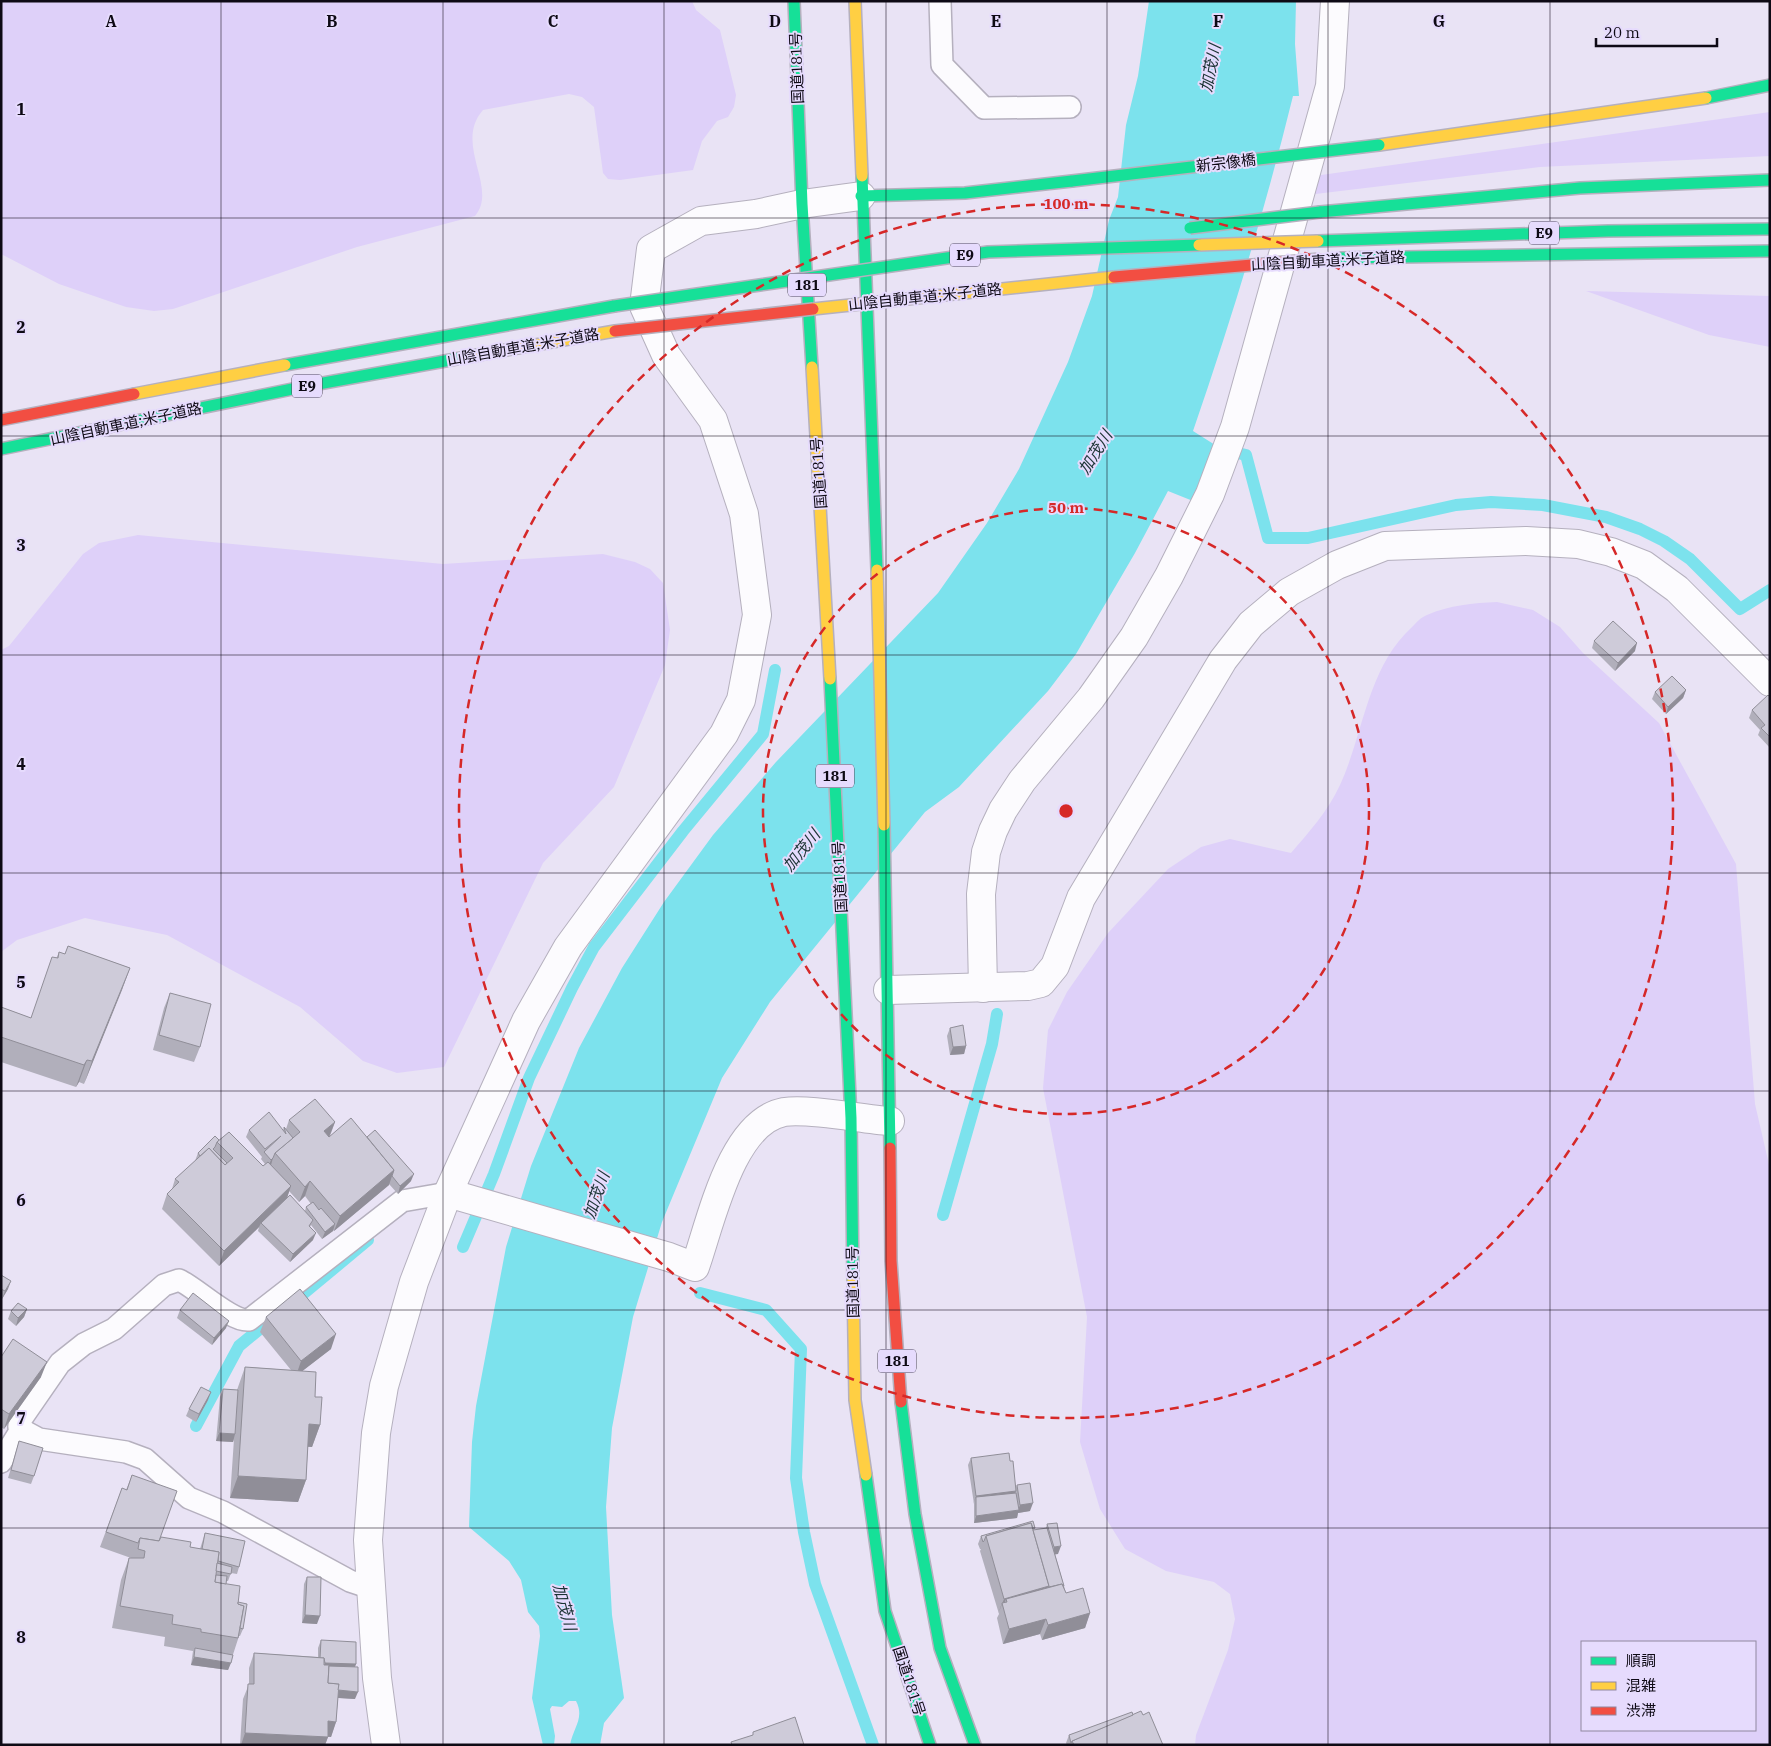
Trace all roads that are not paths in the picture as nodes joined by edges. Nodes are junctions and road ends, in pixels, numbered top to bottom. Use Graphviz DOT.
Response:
graph roads {
  1 [pos="794,1"];
  2 [pos="855,1"];
  3 [pos="940,1"];
  4 [pos="1335,1"];
  5 [pos="1770,85"];
  6 [pos="1070,107"];
  7 [pos="1770,180"];
  8 [pos="861,196"];
  9 [pos="802,204"];
  10 [pos="1770,229"];
  11 [pos="1173,230"];
  12 [pos="1124,236"];
  13 [pos="1770,251"];
  14 [pos="988,252"];
  15 [pos="1,420"];
  16 [pos="1,449"];
  17 [pos="1770,682"];
  18 [pos="888,979"];
  19 [pos="983,988"];
  20 [pos="851,1118"];
  21 [pos="890,1121"];
  22 [pos="461,1197"];
  23 [pos="22,1428"];
  24 [pos="1,1462"];
  25 [pos="371,1588"];
  26 [pos="386,1745"];
  27 [pos="930,1745"];
  28 [pos="975,1745"];
  1 -- 9 [label="main road, 国道181号 / 181"];
  2 -- 8 [label="main road, 181"];
  3 -- 6 [label="lane"];
  4 -- 19 [label="street"];
  5 -- 8 [label="main road, 新宗像橋, bridge"];
  7 -- 11 [label="main road, bridge"];
  8 -- 9 [label="street"];
  8 -- 18 [label="main road, 181"];
  9 -- 20 [label="main road, 国道181号 / 181"];
  9 -- 22 [label="street"];
  10 -- 14 [label="main road, 山陰自動車道;米子道路 / E9, bridge"];
  12 -- 14 [label="main road, bridge"];
  13 -- 16 [label="main road, 山陰自動車道;米子道路 / E9, bridge"];
  14 -- 15 [label="main road, 山陰自動車道;米子道路 / E9, bridge"];
  17 -- 19 [label="street"];
  18 -- 19 [label="street"];
  18 -- 21 [label="main road, 181"];
  20 -- 21 [label="street"];
  20 -- 22 [label="street"];
  20 -- 27 [label="main road, 国道181号 / 181"];
  21 -- 28 [label="main road, 181"];
  22 -- 23 [label="lane"];
  22 -- 25 [label="street"];
  23 -- 24 [label="lane"];
  23 -- 25 [label="lane"];
  25 -- 26 [label="street"];
}
